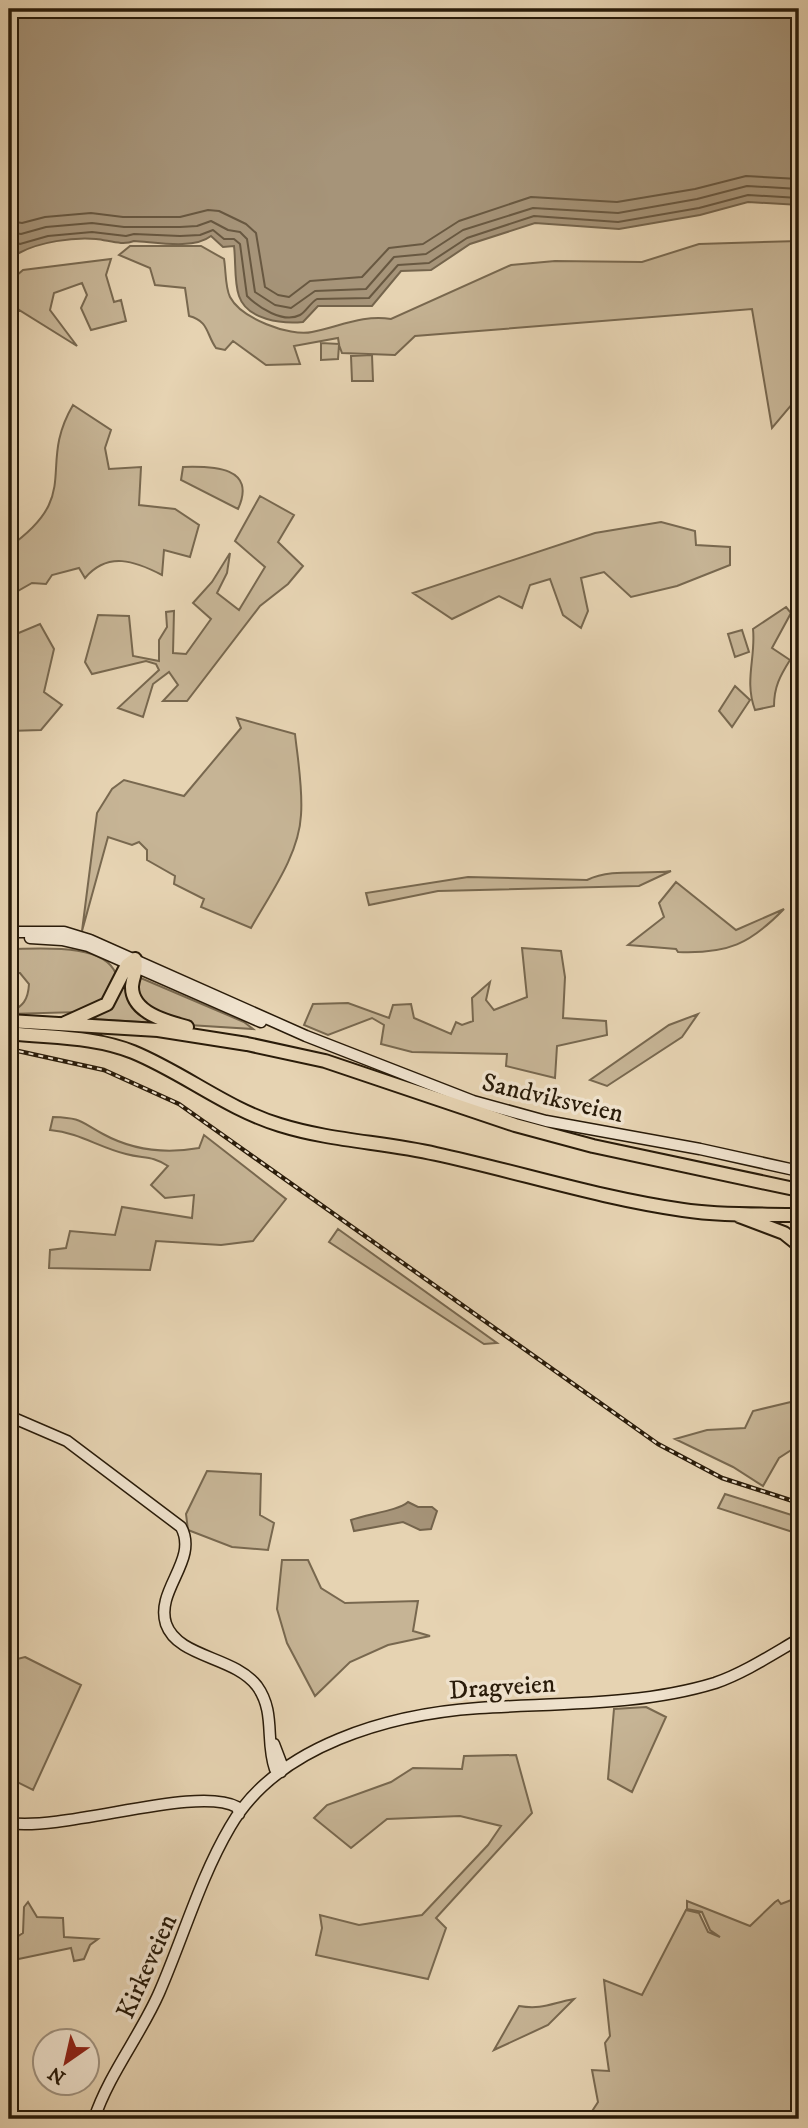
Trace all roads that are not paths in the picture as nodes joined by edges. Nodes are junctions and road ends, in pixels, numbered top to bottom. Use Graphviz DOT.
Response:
graph roads {
  1 [pos="9,932"];
  2 [pos="9,937"];
  3 [pos="133,965"];
  4 [pos="9,1021"];
  5 [pos="62,1031"];
  6 [pos="9,1033"];
  7 [pos="247,1044"];
  8 [pos="799,1171"];
  9 [pos="799,1190"];
  10 [pos="736,1214"];
  11 [pos="799,1215"];
  12 [pos="799,1245"];
  13 [pos="9,1416"];
  14 [pos="799,1639"];
  15 [pos="279,1768"];
  16 [pos="236,1812"];
  17 [pos="9,1823"];
  18 [pos="94,2119"];
  1 -- 3 [label="main road, Sandviksveien"];
  2 -- 3 [label="main road, Sandviksveien"];
  3 -- 5 [label="highway"];
  3 -- 7 [label="highway"];
  3 -- 8 [label="main road, Sandviksveien"];
  4 -- 5 [label="highway"];
  5 -- 6 [label="highway"];
  5 -- 7 [label="highway"];
  5 -- 10 [label="highway"];
  7 -- 9 [label="highway"];
  10 -- 11 [label="highway"];
  10 -- 12 [label="highway"];
  13 -- 15 [label="main road"];
  14 -- 15 [label="main road, Dragveien"];
  15 -- 16 [label="main road, Kirkeveien"];
  16 -- 17 [label="main road"];
  16 -- 18 [label="main road, Kirkeveien"];
}
